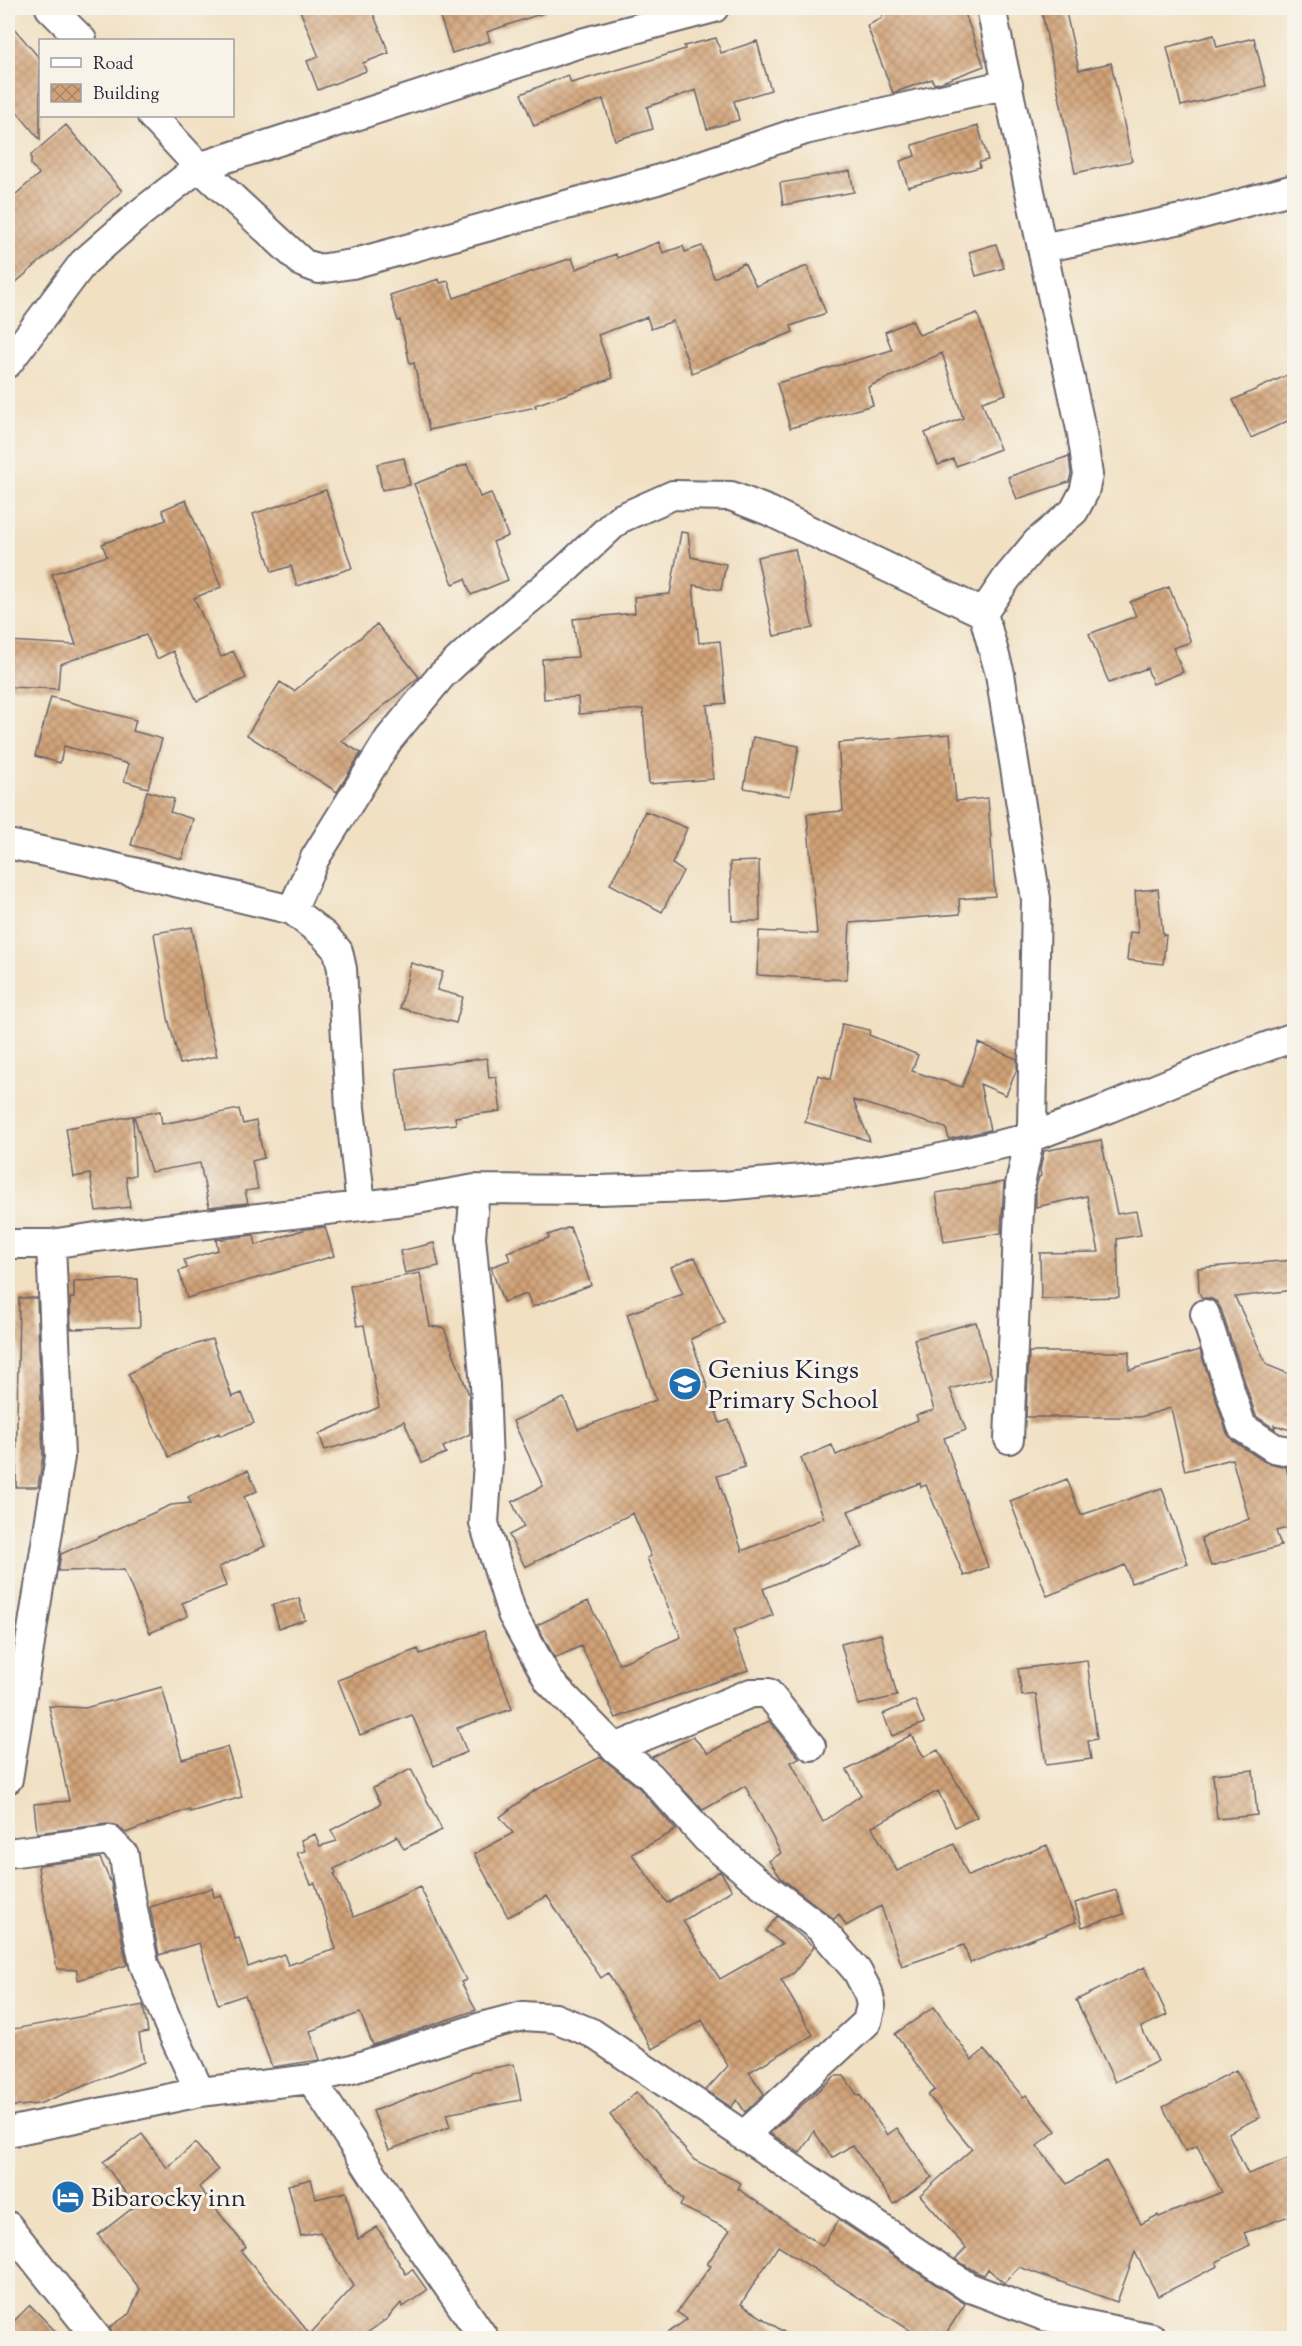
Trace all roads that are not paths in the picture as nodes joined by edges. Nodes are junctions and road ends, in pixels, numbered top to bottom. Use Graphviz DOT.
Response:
graph roads {
  1 [pos="50,8"];
  2 [pos="714,8"];
  3 [pos="991,8"];
  4 [pos="81,39"];
  5 [pos="1008,84"];
  6 [pos="153,117"];
  7 [pos="199,167"];
  8 [pos="1294,189"];
  9 [pos="1041,248"];
  10 [pos="8,363"];
  11 [pos="983,613"];
  12 [pos="8,844"];
  13 [pos="292,910"];
  14 [pos="1294,1037"];
  15 [pos="1029,1138"];
  16 [pos="475,1189"];
  17 [pos="361,1205"];
  18 [pos="8,1244"];
  19 [pos="51,1244"];
  20 [pos="1205,1314"];
  21 [pos="1009,1439"];
  22 [pos="1294,1452"];
  23 [pos="811,1746"];
  24 [pos="615,1748"];
  25 [pos="8,1779"];
  26 [pos="8,1853"];
  27 [pos="311,2079"];
  28 [pos="200,2092"];
  29 [pos="8,2132"];
  30 [pos="743,2136"];
  31 [pos="8,2226"];
  32 [pos="97,2338"];
  33 [pos="484,2338"];
  34 [pos="1152,2338"];
  1 -- 4 [label="street"];
  2 -- 7 [label="street"];
  3 -- 5 [label="street"];
  5 -- 7 [label="street"];
  5 -- 9 [label="street"];
  6 -- 7 [label="street"];
  7 -- 10 [label="street"];
  8 -- 9 [label="street"];
  9 -- 11 [label="street"];
  11 -- 13 [label="street"];
  11 -- 15 [label="street"];
  12 -- 13 [label="street"];
  13 -- 17 [label="street"];
  14 -- 15 [label="street"];
  15 -- 16 [label="street"];
  15 -- 21 [label="street"];
  16 -- 17 [label="street"];
  16 -- 24 [label="street"];
  17 -- 19 [label="street"];
  18 -- 19 [label="street"];
  19 -- 25 [label="street"];
  20 -- 22 [label="street"];
  23 -- 24 [label="street"];
  24 -- 30 [label="street"];
  26 -- 28 [label="street"];
  27 -- 28 [label="street"];
  27 -- 30 [label="street"];
  27 -- 33 [label="street"];
  28 -- 29 [label="street"];
  30 -- 34 [label="street"];
  31 -- 32 [label="street"];
}
